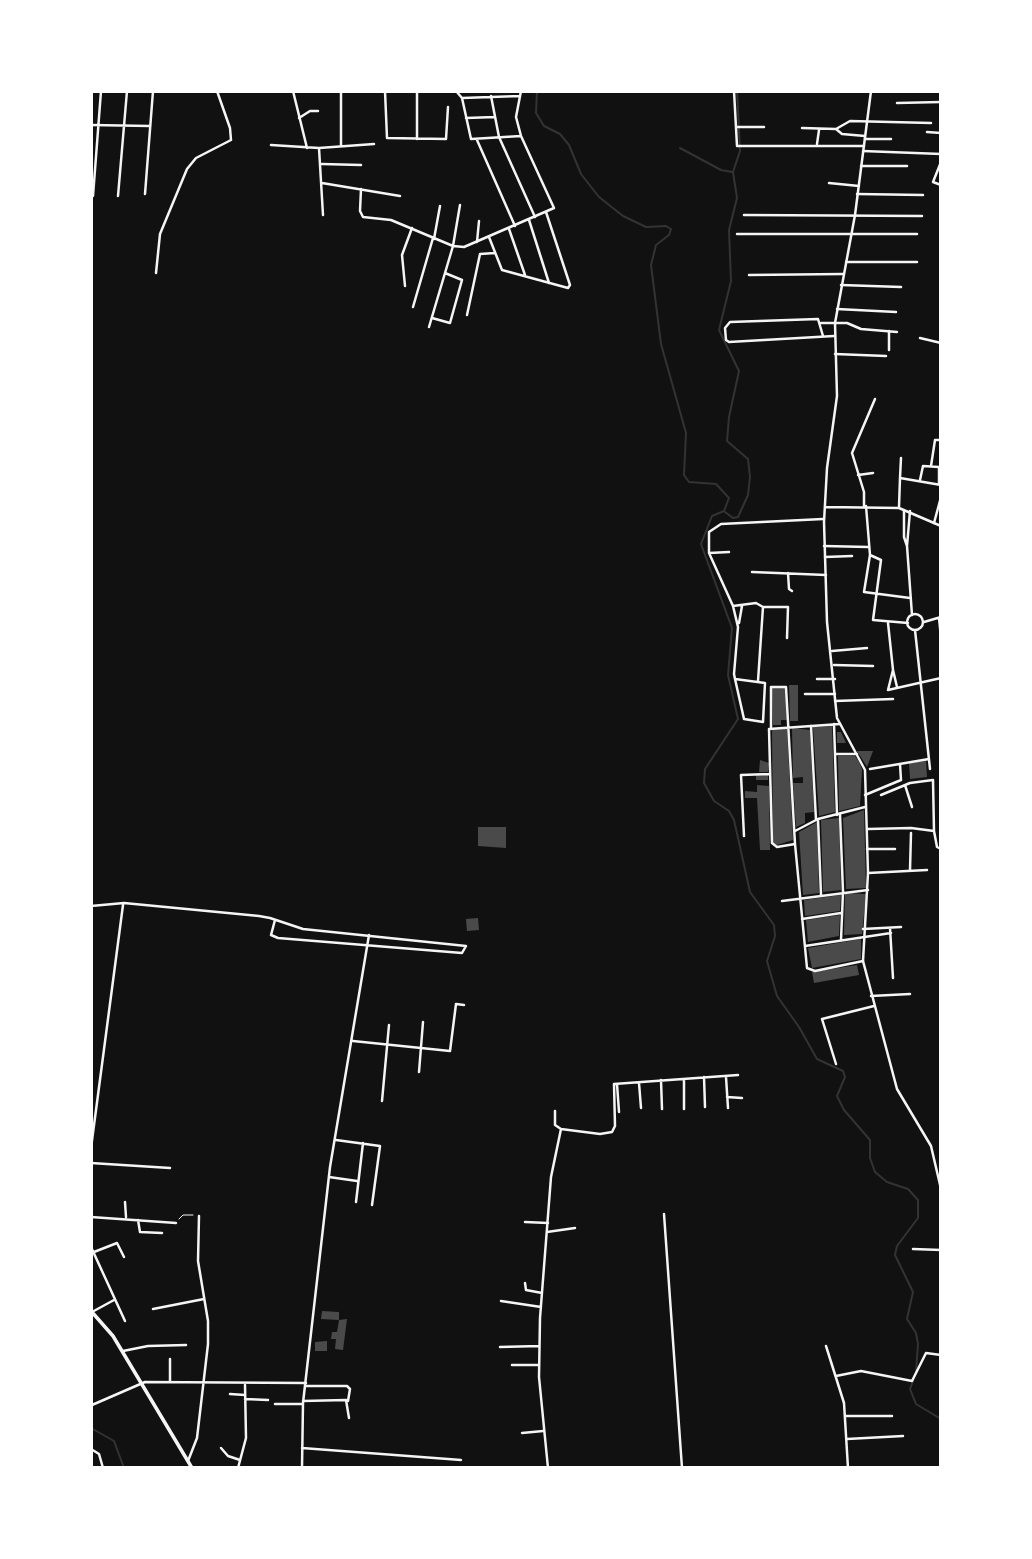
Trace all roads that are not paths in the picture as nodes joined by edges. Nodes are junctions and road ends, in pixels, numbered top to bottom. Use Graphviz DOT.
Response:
graph roads {
  1 [pos="101,91"];
  2 [pos="127,91"];
  3 [pos="153,91"];
  4 [pos="217,91"];
  5 [pos="293,91"];
  6 [pos="341,91"];
  7 [pos="385,91"];
  8 [pos="417,91"];
  9 [pos="456,91"];
  10 [pos="733,91"];
  11 [pos="871,91"];
  12 [pos="520,93"];
  13 [pos="491,96"];
  14 [pos="462,98"];
  15 [pos="941,102"];
  16 [pos="897,103"];
  17 [pos="448,107"];
  18 [pos="318,111"];
  19 [pos="495,117"];
  20 [pos="466,118"];
  21 [pos="298,119"];
  22 [pos="867,121"];
  23 [pos="931,123"];
  24 [pos="91,125"];
  25 [pos="98,125"];
  26 [pos="124,126"];
  27 [pos="150,126"];
  28 [pos="738,127"];
  29 [pos="764,127"];
  30 [pos="802,128"];
  31 [pos="819,128"];
  32 [pos="836,128"];
  33 [pos="927,132"];
  34 [pos="941,133"];
  35 [pos="521,136"];
  36 [pos="499,137"];
  37 [pos="865,137"];
  38 [pos="417,139"];
  39 [pos="891,139"];
  40 [pos="477,140"];
  41 [pos="374,144"];
  42 [pos="817,144"];
  43 [pos="271,145"];
  44 [pos="341,146"];
  45 [pos="863,146"];
  46 [pos="307,148"];
  47 [pos="319,148"];
  48 [pos="863,151"];
  49 [pos="941,154"];
  50 [pos="941,162"];
  51 [pos="321,164"];
  52 [pos="361,165"];
  53 [pos="861,166"];
  54 [pos="907,166"];
  55 [pos="322,183"];
  56 [pos="830,183"];
  57 [pos="859,186"];
  58 [pos="941,186"];
  59 [pos="361,189"];
  60 [pos="145,194"];
  61 [pos="858,194"];
  62 [pos="923,195"];
  63 [pos="93,196"];
  64 [pos="118,196"];
  65 [pos="400,196"];
  66 [pos="460,205"];
  67 [pos="440,206"];
  68 [pos="545,212"];
  69 [pos="323,215"];
  70 [pos="744,215"];
  71 [pos="855,215"];
  72 [pos="922,216"];
  73 [pos="535,217"];
  74 [pos="528,220"];
  75 [pos="479,221"];
  76 [pos="515,226"];
  77 [pos="412,228"];
  78 [pos="509,229"];
  79 [pos="850,233"];
  80 [pos="737,234"];
  81 [pos="917,234"];
  82 [pos="489,237"];
  83 [pos="434,238"];
  84 [pos="477,242"];
  85 [pos="453,246"];
  86 [pos="495,253"];
  87 [pos="846,262"];
  88 [pos="916,262"];
  89 [pos="156,273"];
  90 [pos="445,273"];
  91 [pos="843,274"];
  92 [pos="749,275"];
  93 [pos="526,276"];
  94 [pos="549,283"];
  95 [pos="841,285"];
  96 [pos="405,286"];
  97 [pos="901,287"];
  98 [pos="413,307"];
  99 [pos="836,309"];
  100 [pos="896,312"];
  101 [pos="467,315"];
  102 [pos="432,318"];
  103 [pos="821,323"];
  104 [pos="835,323"];
  105 [pos="429,327"];
  106 [pos="889,331"];
  107 [pos="897,332"];
  108 [pos="823,336"];
  109 [pos="834,336"];
  110 [pos="920,338"];
  111 [pos="941,342"];
  112 [pos="889,350"];
  113 [pos="835,354"];
  114 [pos="886,356"];
  115 [pos="876,398"];
  116 [pos="941,440"];
  117 [pos="901,458"];
  118 [pos="931,466"];
  119 [pos="873,473"];
  120 [pos="858,475"];
  121 [pos="900,478"];
  122 [pos="920,481"];
  123 [pos="940,485"];
  124 [pos="941,497"];
  125 [pos="865,506"];
  126 [pos="825,507"];
  127 [pos="902,508"];
  128 [pos="910,511"];
  129 [pos="824,519"];
  130 [pos="934,523"];
  131 [pos="941,526"];
  132 [pos="824,546"];
  133 [pos="907,546"];
  134 [pos="868,547"];
  135 [pos="729,552"];
  136 [pos="709,553"];
  137 [pos="870,555"];
  138 [pos="852,556"];
  139 [pos="825,557"];
  140 [pos="752,572"];
  141 [pos="788,573"];
  142 [pos="825,576"];
  143 [pos="792,591"];
  144 [pos="878,595"];
  145 [pos="910,597"];
  146 [pos="742,605"];
  147 [pos="733,606"];
  148 [pos="763,607"];
  149 [pos="912,615"];
  150 [pos="940,618"];
  151 [pos="923,622"];
  152 [pos="888,623"];
  153 [pos="908,623"];
  154 [pos="738,626"];
  155 [pos="915,630"];
  156 [pos="786,638"];
  157 [pos="941,638"];
  158 [pos="867,648"];
  159 [pos="832,651"];
  160 [pos="834,665"];
  161 [pos="873,666"];
  162 [pos="893,670"];
  163 [pos="941,678"];
  164 [pos="734,679"];
  165 [pos="817,679"];
  166 [pos="835,679"];
  167 [pos="758,681"];
  168 [pos="921,683"];
  169 [pos="897,688"];
  170 [pos="805,694"];
  171 [pos="835,694"];
  172 [pos="893,699"];
  173 [pos="835,701"];
  174 [pos="834,724"];
  175 [pos="840,724"];
  176 [pos="789,726"];
  177 [pos="811,726"];
  178 [pos="770,728"];
  179 [pos="835,754"];
  180 [pos="857,754"];
  181 [pos="929,759"];
  182 [pos="900,764"];
  183 [pos="870,769"];
  184 [pos="930,769"];
  185 [pos="769,774"];
  186 [pos="905,785"];
  187 [pos="865,795"];
  188 [pos="881,795"];
  189 [pos="865,807"];
  190 [pos="912,807"];
  191 [pos="839,815"];
  192 [pos="817,819"];
  193 [pos="866,829"];
  194 [pos="795,831"];
  195 [pos="934,831"];
  196 [pos="911,833"];
  197 [pos="744,836"];
  198 [pos="795,844"];
  199 [pos="867,849"];
  200 [pos="895,849"];
  201 [pos="941,849"];
  202 [pos="910,870"];
  203 [pos="927,870"];
  204 [pos="868,873"];
  205 [pos="868,890"];
  206 [pos="843,892"];
  207 [pos="821,895"];
  208 [pos="800,899"];
  209 [pos="782,901"];
  210 [pos="124,904"];
  211 [pos="91,906"];
  212 [pos="842,912"];
  213 [pos="803,919"];
  214 [pos="275,920"];
  215 [pos="901,927"];
  216 [pos="890,928"];
  217 [pos="863,929"];
  218 [pos="891,933"];
  219 [pos="369,934"];
  220 [pos="863,936"];
  221 [pos="841,940"];
  222 [pos="368,944"];
  223 [pos="806,946"];
  224 [pos="863,961"];
  225 [pos="893,978"];
  226 [pos="909,993"];
  227 [pos="871,996"];
  228 [pos="464,1005"];
  229 [pos="874,1006"];
  230 [pos="424,1022"];
  231 [pos="389,1025"];
  232 [pos="353,1041"];
  233 [pos="387,1044"];
  234 [pos="421,1047"];
  235 [pos="836,1064"];
  236 [pos="419,1072"];
  237 [pos="738,1076"];
  238 [pos="705,1077"];
  239 [pos="726,1077"];
  240 [pos="684,1079"];
  241 [pos="661,1080"];
  242 [pos="639,1083"];
  243 [pos="615,1085"];
  244 [pos="727,1097"];
  245 [pos="742,1098"];
  246 [pos="382,1101"];
  247 [pos="96,1104"];
  248 [pos="91,1105"];
  249 [pos="705,1107"];
  250 [pos="641,1108"];
  251 [pos="728,1108"];
  252 [pos="684,1109"];
  253 [pos="662,1110"];
  254 [pos="555,1111"];
  255 [pos="619,1112"];
  256 [pos="561,1129"];
  257 [pos="336,1140"];
  258 [pos="363,1143"];
  259 [pos="91,1147"];
  260 [pos="91,1163"];
  261 [pos="170,1168"];
  262 [pos="329,1177"];
  263 [pos="358,1181"];
  264 [pos="941,1189"];
  265 [pos="125,1202"];
  266 [pos="356,1202"];
  267 [pos="372,1205"];
  268 [pos="664,1214"];
  269 [pos="199,1216"];
  270 [pos="91,1217"];
  271 [pos="125,1217"];
  272 [pos="138,1220"];
  273 [pos="525,1222"];
  274 [pos="176,1223"];
  275 [pos="548,1223"];
  276 [pos="575,1228"];
  277 [pos="547,1232"];
  278 [pos="162,1233"];
  279 [pos="91,1247"];
  280 [pos="913,1249"];
  281 [pos="941,1250"];
  282 [pos="94,1252"];
  283 [pos="124,1257"];
  284 [pos="525,1283"];
  285 [pos="542,1293"];
  286 [pos="115,1299"];
  287 [pos="204,1299"];
  288 [pos="501,1301"];
  289 [pos="541,1307"];
  290 [pos="153,1309"];
  291 [pos="91,1311"];
  292 [pos="125,1321"];
  293 [pos="186,1345"];
  294 [pos="539,1346"];
  295 [pos="826,1346"];
  296 [pos="500,1347"];
  297 [pos="123,1351"];
  298 [pos="941,1355"];
  299 [pos="170,1359"];
  300 [pos="512,1365"];
  301 [pos="539,1365"];
  302 [pos="836,1376"];
  303 [pos="170,1382"];
  304 [pos="140,1383"];
  305 [pos="202,1384"];
  306 [pos="245,1384"];
  307 [pos="306,1384"];
  308 [pos="230,1394"];
  309 [pos="245,1397"];
  310 [pos="268,1400"];
  311 [pos="348,1401"];
  312 [pos="303,1403"];
  313 [pos="275,1404"];
  314 [pos="92,1405"];
  315 [pos="846,1416"];
  316 [pos="892,1416"];
  317 [pos="349,1418"];
  318 [pos="544,1431"];
  319 [pos="522,1433"];
  320 [pos="903,1436"];
  321 [pos="847,1438"];
  322 [pos="221,1448"];
  323 [pos="302,1448"];
  324 [pos="91,1449"];
  325 [pos="461,1460"];
  326 [pos="240,1461"];
  327 [pos="188,1462"];
  328 [pos="103,1468"];
  329 [pos="192,1468"];
  330 [pos="238,1468"];
  331 [pos="302,1468"];
  332 [pos="548,1468"];
  333 [pos="682,1468"];
  334 [pos="848,1468"];
  1 -- 25 [label="street"];
  2 -- 26 [label="street"];
  3 -- 27 [label="street"];
  4 -- 89 [label="street"];
  5 -- 21 [label="street"];
  6 -- 44 [label="street"];
  7 -- 38 [label="street"];
  8 -- 38 [label="street"];
  9 -- 14 [label="street"];
  10 -- 28 [label="street"];
  11 -- 22 [label="street"];
  12 -- 13 [label="street"];
  12 -- 35 [label="street"];
  13 -- 14 [label="street"];
  13 -- 19 [label="street"];
  14 -- 20 [label="street"];
  15 -- 16 [label="street"];
  17 -- 38 [label="street"];
  18 -- 21 [label="street"];
  19 -- 20 [label="street"];
  19 -- 36 [label="street"];
  20 -- 40 [label="street"];
  21 -- 46 [label="street"];
  22 -- 23 [label="street"];
  22 -- 32 [label="street"];
  22 -- 37 [label="street"];
  24 -- 25 [label="street"];
  25 -- 26 [label="street"];
  25 -- 63 [label="street"];
  26 -- 27 [label="street"];
  26 -- 64 [label="street"];
  27 -- 60 [label="street"];
  28 -- 29 [label="street"];
  28 -- 42 [label="street"];
  30 -- 31 [label="street"];
  31 -- 32 [label="street"];
  31 -- 42 [label="street"];
  32 -- 37 [label="street"];
  33 -- 34 [label="street"];
  35 -- 36 [label="street"];
  35 -- 68 [label="street"];
  36 -- 40 [label="street"];
  36 -- 73 [label="street"];
  37 -- 39 [label="street"];
  37 -- 45 [label="street"];
  40 -- 76 [label="street"];
  41 -- 44 [label="street"];
  42 -- 45 [label="street"];
  43 -- 46 [label="street"];
  44 -- 47 [label="street"];
  45 -- 48 [label="street"];
  46 -- 47 [label="street"];
  47 -- 51 [label="street"];
  48 -- 49 [label="street"];
  48 -- 53 [label="street"];
  50 -- 58 [label="street"];
  51 -- 52 [label="street"];
  51 -- 55 [label="street"];
  53 -- 54 [label="street"];
  53 -- 57 [label="street"];
  55 -- 59 [label="street"];
  55 -- 69 [label="street"];
  56 -- 57 [label="street"];
  57 -- 61 [label="street"];
  59 -- 65 [label="street"];
  59 -- 77 [label="street"];
  61 -- 62 [label="street"];
  61 -- 71 [label="street"];
  66 -- 85 [label="street"];
  67 -- 83 [label="street"];
  68 -- 73 [label="street"];
  68 -- 94 [label="street"];
  70 -- 71 [label="street"];
  71 -- 72 [label="street"];
  71 -- 79 [label="street"];
  73 -- 74 [label="street"];
  74 -- 76 [label="street"];
  74 -- 94 [label="street"];
  75 -- 84 [label="street"];
  76 -- 78 [label="street"];
  77 -- 83 [label="street"];
  77 -- 96 [label="street"];
  78 -- 82 [label="street"];
  78 -- 93 [label="street"];
  79 -- 80 [label="street"];
  79 -- 81 [label="street"];
  79 -- 87 [label="street"];
  82 -- 84 [label="street"];
  82 -- 86 [label="street"];
  83 -- 85 [label="street"];
  83 -- 98 [label="street"];
  84 -- 85 [label="street"];
  85 -- 90 [label="street"];
  86 -- 93 [label="street"];
  86 -- 101 [label="street"];
  87 -- 88 [label="street"];
  87 -- 91 [label="street"];
  90 -- 102 [label="street"];
  90 -- 102 [label="street"];
  91 -- 92 [label="street"];
  91 -- 95 [label="street"];
  93 -- 94 [label="street"];
  95 -- 97 [label="street"];
  95 -- 99 [label="street"];
  99 -- 100 [label="street"];
  99 -- 104 [label="street"];
  102 -- 105 [label="street"];
  103 -- 104 [label="street"];
  103 -- 108 [label="street"];
  103 -- 108 [label="street"];
  104 -- 106 [label="street"];
  104 -- 109 [label="street"];
  106 -- 107 [label="street"];
  106 -- 112 [label="street"];
  108 -- 109 [label="street"];
  109 -- 113 [label="street"];
  110 -- 111 [label="street"];
  113 -- 114 [label="street"];
  113 -- 126 [label="street"];
  115 -- 120 [label="street"];
  116 -- 118 [label="street"];
  117 -- 121 [label="street"];
  118 -- 122 [label="street"];
  118 -- 123 [label="street"];
  119 -- 120 [label="street"];
  120 -- 125 [label="street"];
  121 -- 122 [label="street"];
  121 -- 127 [label="street"];
  122 -- 123 [label="street"];
  124 -- 130 [label="street"];
  125 -- 126 [label="street"];
  125 -- 127 [label="street"];
  125 -- 134 [label="street"];
  126 -- 129 [label="street"];
  127 -- 128 [label="street"];
  127 -- 133 [label="street"];
  128 -- 130 [label="street"];
  128 -- 133 [label="street"];
  129 -- 132 [label="street"];
  129 -- 136 [label="street"];
  130 -- 131 [label="street"];
  132 -- 134 [label="street"];
  132 -- 139 [label="street"];
  133 -- 145 [label="street"];
  134 -- 137 [label="street"];
  135 -- 136 [label="street"];
  136 -- 147 [label="street"];
  137 -- 144 [label="street"];
  137 -- 144 [label="street"];
  138 -- 139 [label="street"];
  139 -- 142 [label="street"];
  140 -- 141 [label="street"];
  141 -- 142 [label="street"];
  141 -- 143 [label="street"];
  142 -- 159 [label="street"];
  144 -- 145 [label="street"];
  144 -- 152 [label="street"];
  145 -- 149 [label="street"];
  146 -- 147 [label="street"];
  146 -- 148 [label="street"];
  146 -- 154 [label="street"];
  147 -- 154 [label="street"];
  148 -- 156 [label="street"];
  148 -- 167 [label="street"];
  149 -- 151 [label="street"];
  149 -- 153 [label="street"];
  150 -- 151 [label="street"];
  150 -- 157 [label="street"];
  151 -- 155 [label="street"];
  152 -- 153 [label="street"];
  152 -- 162 [label="street"];
  153 -- 155 [label="street"];
  154 -- 164 [label="street"];
  155 -- 168 [label="street"];
  158 -- 159 [label="street"];
  159 -- 160 [label="street"];
  160 -- 161 [label="street"];
  160 -- 166 [label="street"];
  162 -- 169 [label="street"];
  162 -- 169 [label="street"];
  163 -- 168 [label="street"];
  164 -- 167 [label="street"];
  164 -- 167 [label="street"];
  165 -- 166 [label="street"];
  166 -- 171 [label="street"];
  168 -- 169 [label="street"];
  168 -- 181 [label="street"];
  170 -- 171 [label="street"];
  171 -- 173 [label="street"];
  172 -- 173 [label="street"];
  173 -- 175 [label="street"];
  174 -- 175 [label="street"];
  174 -- 177 [label="street"];
  174 -- 179 [label="street"];
  175 -- 180 [label="street"];
  176 -- 177 [label="street"];
  176 -- 178 [label="street"];
  176 -- 178 [label="street"];
  176 -- 194 [label="street"];
  177 -- 192 [label="street"];
  178 -- 185 [label="street"];
  179 -- 180 [label="street"];
  179 -- 191 [label="street"];
  180 -- 187 [label="street"];
  181 -- 182 [label="street"];
  181 -- 184 [label="street"];
  182 -- 183 [label="street"];
  182 -- 187 [label="street"];
  185 -- 197 [label="street"];
  185 -- 198 [label="street"];
  186 -- 188 [label="street"];
  186 -- 190 [label="street"];
  186 -- 195 [label="street"];
  187 -- 189 [label="street"];
  189 -- 191 [label="street"];
  189 -- 193 [label="street"];
  191 -- 192 [label="street"];
  191 -- 206 [label="street"];
  192 -- 194 [label="street"];
  192 -- 207 [label="street"];
  193 -- 195 [label="street"];
  193 -- 199 [label="street"];
  194 -- 198 [label="street"];
  195 -- 201 [label="street"];
  196 -- 202 [label="street"];
  198 -- 208 [label="street"];
  199 -- 200 [label="street"];
  199 -- 204 [label="street"];
  202 -- 203 [label="street"];
  202 -- 204 [label="street"];
  204 -- 205 [label="street"];
  205 -- 206 [label="street"];
  205 -- 217 [label="street"];
  206 -- 207 [label="street"];
  206 -- 212 [label="street"];
  207 -- 208 [label="street"];
  208 -- 209 [label="street"];
  208 -- 213 [label="street"];
  210 -- 211 [label="street"];
  210 -- 214 [label="street"];
  210 -- 247 [label="street"];
  212 -- 213 [label="street"];
  212 -- 221 [label="street"];
  213 -- 223 [label="street"];
  214 -- 219 [label="street"];
  214 -- 222 [label="street"];
  215 -- 216 [label="street"];
  216 -- 217 [label="street"];
  216 -- 218 [label="street"];
  217 -- 220 [label="street"];
  218 -- 220 [label="street"];
  218 -- 225 [label="street"];
  219 -- 222 [label="street"];
  219 -- 222 [label="street"];
  220 -- 221 [label="street"];
  220 -- 224 [label="street"];
  221 -- 223 [label="street"];
  222 -- 232 [label="street"];
  223 -- 224 [label="street"];
  224 -- 227 [label="street"];
  226 -- 227 [label="street"];
  227 -- 229 [label="street"];
  228 -- 234 [label="street"];
  229 -- 235 [label="street"];
  229 -- 264 [label="street"];
  230 -- 234 [label="street"];
  231 -- 233 [label="street"];
  232 -- 233 [label="street"];
  232 -- 257 [label="street"];
  233 -- 234 [label="street"];
  233 -- 246 [label="street"];
  234 -- 236 [label="street"];
  237 -- 239 [label="street"];
  238 -- 239 [label="street"];
  238 -- 240 [label="street"];
  238 -- 249 [label="street"];
  239 -- 244 [label="street"];
  240 -- 241 [label="street"];
  240 -- 252 [label="street"];
  241 -- 242 [label="street"];
  241 -- 253 [label="street"];
  242 -- 243 [label="street"];
  242 -- 250 [label="street"];
  243 -- 255 [label="street"];
  243 -- 256 [label="street"];
  244 -- 245 [label="street"];
  244 -- 251 [label="street"];
  247 -- 248 [label="street"];
  247 -- 259 [label="street"];
  254 -- 256 [label="street"];
  256 -- 275 [label="street"];
  257 -- 258 [label="street"];
  257 -- 262 [label="street"];
  258 -- 263 [label="street"];
  258 -- 267 [label="street"];
  260 -- 261 [label="street"];
  262 -- 263 [label="street"];
  262 -- 307 [label="street"];
  263 -- 266 [label="street"];
  265 -- 271 [label="street"];
  268 -- 333 [label="street"];
  269 -- 287 [label="street"];
  270 -- 271 [label="street"];
  271 -- 272 [label="street"];
  272 -- 274 [label="street"];
  272 -- 278 [label="street"];
  273 -- 275 [label="street"];
  275 -- 277 [label="street"];
  276 -- 277 [label="street"];
  277 -- 285 [label="street"];
  279 -- 282 [label="street"];
  280 -- 281 [label="street"];
  282 -- 283 [label="street"];
  282 -- 286 [label="street"];
  284 -- 285 [label="street"];
  285 -- 289 [label="street"];
  286 -- 291 [label="street"];
  286 -- 292 [label="street"];
  287 -- 290 [label="street"];
  287 -- 305 [label="street"];
  288 -- 289 [label="street"];
  289 -- 294 [label="street"];
  291 -- 297 [label="main road"];
  293 -- 297 [label="street"];
  294 -- 296 [label="street"];
  294 -- 301 [label="street"];
  295 -- 302 [label="street"];
  297 -- 304 [label="main road"];
  298 -- 302 [label="street"];
  299 -- 303 [label="street"];
  300 -- 301 [label="street"];
  301 -- 318 [label="street"];
  302 -- 315 [label="street"];
  303 -- 304 [label="street"];
  303 -- 305 [label="street"];
  304 -- 314 [label="street"];
  304 -- 327 [label="main road"];
  305 -- 306 [label="street"];
  305 -- 327 [label="street"];
  306 -- 307 [label="street"];
  306 -- 309 [label="street"];
  307 -- 311 [label="street"];
  307 -- 312 [label="street"];
  308 -- 309 [label="street"];
  309 -- 310 [label="street"];
  309 -- 326 [label="street"];
  311 -- 312 [label="street"];
  311 -- 317 [label="street"];
  312 -- 313 [label="street"];
  312 -- 323 [label="street"];
  315 -- 316 [label="street"];
  315 -- 321 [label="street"];
  318 -- 319 [label="street"];
  318 -- 332 [label="street"];
  320 -- 321 [label="street"];
  321 -- 334 [label="street"];
  322 -- 326 [label="street"];
  323 -- 325 [label="street"];
  323 -- 331 [label="street"];
  324 -- 328 [label="street"];
  326 -- 330 [label="street"];
  327 -- 329 [label="main road"];
}
